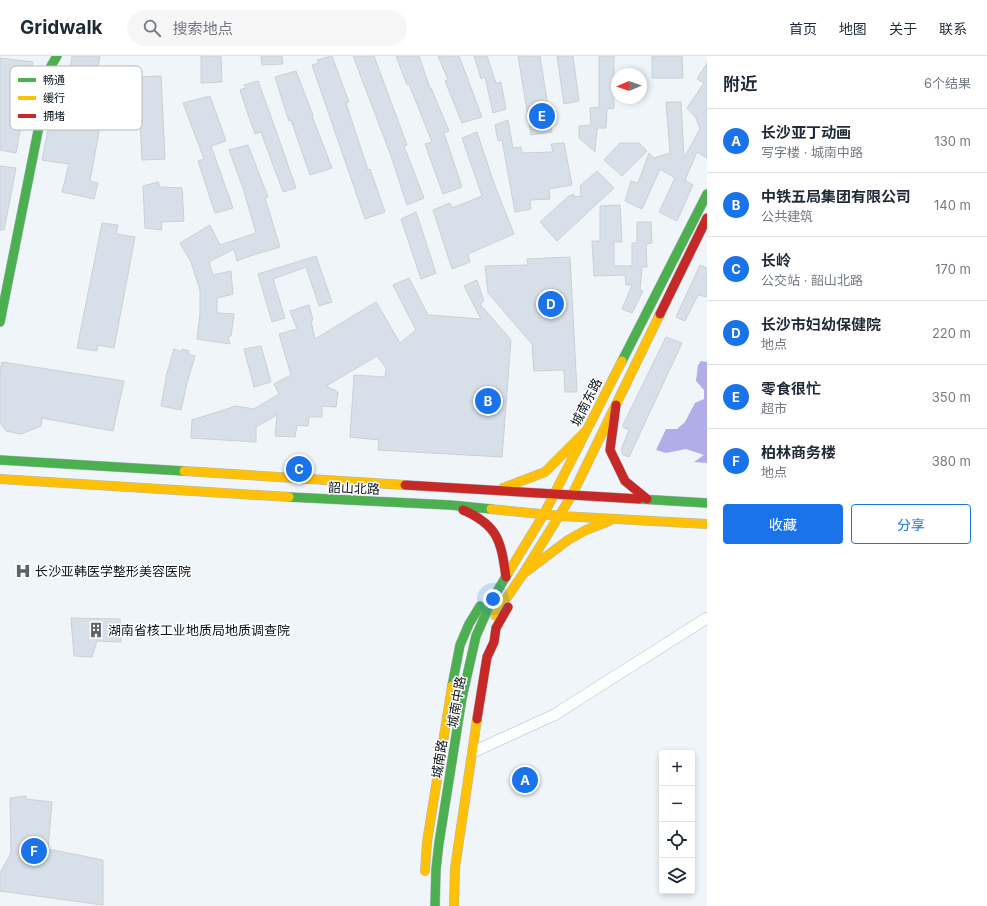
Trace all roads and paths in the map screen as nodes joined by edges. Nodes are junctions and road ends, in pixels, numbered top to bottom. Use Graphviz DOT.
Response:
graph roads {
  1 [pos="57,56"];
  2 [pos="51,66"];
  3 [pos="38,130"];
  4 [pos="707,194"];
  5 [pos="707,218"];
  6 [pos="0,322"];
  7 [pos="616,405"];
  8 [pos="585,432"];
  9 [pos="0,460"];
  10 [pos="0,479"];
  11 [pos="497,490"];
  12 [pos="553,494"];
  13 [pos="572,495"];
  14 [pos="648,499"];
  15 [pos="707,502"];
  16 [pos="450,505"];
  17 [pos="544,514"];
  18 [pos="561,516"];
  19 [pos="617,519"];
  20 [pos="707,524"];
  21 [pos="523,574"];
  22 [pos="505,578"];
  23 [pos="518,582"];
  24 [pos="707,618"];
  25 [pos="486,621"];
  26 [pos="473,752"];
  27 [pos="425,879"];
  28 [pos="435,906"];
  29 [pos="443,906"];
  30 [pos="454,906"];
  1 -- 2 [label="main road"];
  3 -- 6 [label="main road"];
  4 -- 8 [label="main road, 城南东路"];
  5 -- 7 [label="main road"];
  7 -- 13 [label="main road"];
  7 -- 14 [label="main road"];
  8 -- 11 [label="main road"];
  8 -- 12 [label="main road, 城南东路"];
  9 -- 11 [label="main road, 韶山北路"];
  10 -- 16 [label="main road, 韶山北路"];
  11 -- 12 [label="main road, 韶山北路"];
  12 -- 13 [label="main road, 韶山北路"];
  12 -- 17 [label="main road, 城南东路"];
  13 -- 14 [label="main road, 韶山北路"];
  13 -- 18 [label="main road"];
  14 -- 15 [label="main road, 韶山北路"];
  16 -- 17 [label="main road, 韶山北路"];
  16 -- 22 [label="main road"];
  17 -- 18 [label="main road, 韶山北路"];
  17 -- 22 [label="main road, 城南东路"];
  18 -- 19 [label="main road, 韶山北路"];
  18 -- 21 [label="main road"];
  19 -- 20 [label="main road, 韶山北路"];
  19 -- 21 [label="main road"];
  21 -- 23 [label="main road"];
  22 -- 25 [label="main road, 城南东路"];
  22 -- 27 [label="main road"];
  23 -- 25 [label="main road"];
  23 -- 26 [label="main road"];
  24 -- 26 [label="street"];
  25 -- 28 [label="main road, 城南路"];
  25 -- 29 [label="main road, 城南中路"];
  26 -- 30 [label="main road"];
}
